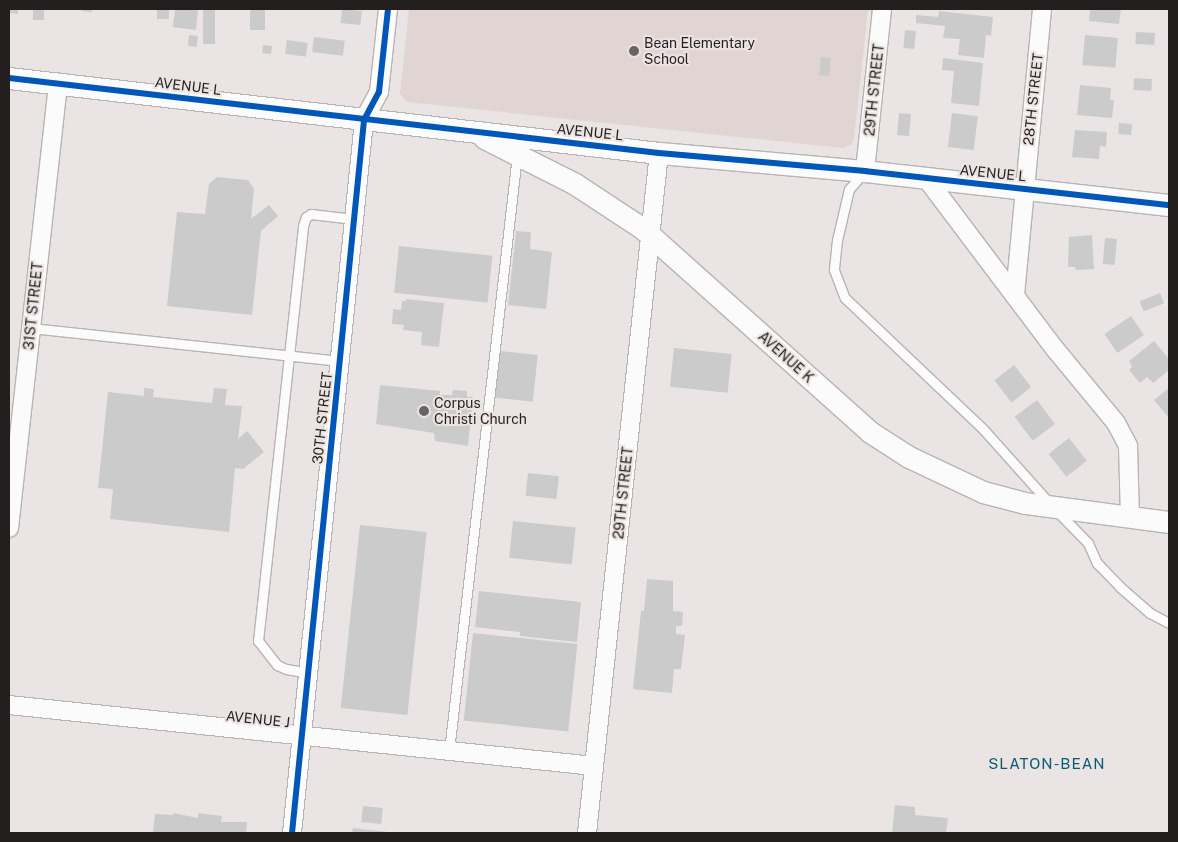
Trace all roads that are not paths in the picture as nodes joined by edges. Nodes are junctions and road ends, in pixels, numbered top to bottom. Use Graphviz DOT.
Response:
graph roads {
  1 [pos="388,9"];
  2 [pos="882,9"];
  3 [pos="1042,9"];
  4 [pos="9,78"];
  5 [pos="58,83"];
  6 [pos="364,120"];
  7 [pos="471,132"];
  8 [pos="659,153"];
  9 [pos="517,154"];
  10 [pos="865,172"];
  11 [pos="926,178"];
  12 [pos="1023,189"];
  13 [pos="1169,205"];
  14 [pos="354,219"];
  15 [pos="651,235"];
  16 [pos="1014,295"];
  17 [pos="31,328"];
  18 [pos="289,356"];
  19 [pos="340,361"];
  20 [pos="1053,507"];
  21 [pos="1130,518"];
  22 [pos="1169,522"];
  23 [pos="9,528"];
  24 [pos="1169,623"];
  25 [pos="309,673"];
  26 [pos="9,705"];
  27 [pos="303,736"];
  28 [pos="450,751"];
  29 [pos="594,766"];
  30 [pos="292,833"];
  31 [pos="587,833"];
  1 -- 6 [label="street, 30TH STREET"];
  2 -- 10 [label="street, 29TH STREET"];
  3 -- 12 [label="street, 28TH STREET"];
  4 -- 5 [label="street, AVENUE L"];
  5 -- 6 [label="street, AVENUE L"];
  5 -- 17 [label="street, 31ST STREET"];
  6 -- 7 [label="street, AVENUE L"];
  6 -- 14 [label="street, 30TH STREET"];
  7 -- 8 [label="street, AVENUE L"];
  7 -- 9 [label="street, AVENUE K"];
  8 -- 10 [label="street, AVENUE L"];
  8 -- 15 [label="street, 29TH STREET"];
  9 -- 15 [label="street, AVENUE K"];
  9 -- 28 [label="lane"];
  10 -- 11 [label="street, AVENUE L"];
  10 -- 20 [label="lane"];
  11 -- 12 [label="street, AVENUE L"];
  11 -- 16 [label="street"];
  12 -- 13 [label="street, AVENUE L"];
  12 -- 16 [label="street"];
  14 -- 18 [label="lane"];
  14 -- 19 [label="street, 30TH STREET"];
  15 -- 20 [label="street, AVENUE K"];
  15 -- 29 [label="street, 29TH STREET"];
  16 -- 21 [label="street"];
  17 -- 18 [label="lane"];
  17 -- 23 [label="street, 31ST STREET"];
  18 -- 19 [label="lane"];
  18 -- 25 [label="lane"];
  19 -- 25 [label="street, 30TH STREET"];
  20 -- 21 [label="street, AVENUE K"];
  20 -- 24 [label="lane"];
  21 -- 22 [label="street, AVENUE K"];
  25 -- 27 [label="street, 30TH STREET"];
  26 -- 27 [label="street, AVENUE J"];
  27 -- 28 [label="street, AVENUE J"];
  27 -- 30 [label="street, 30TH STREET"];
  28 -- 29 [label="street, AVENUE J"];
  29 -- 31 [label="street, 29TH STREET"];
}
